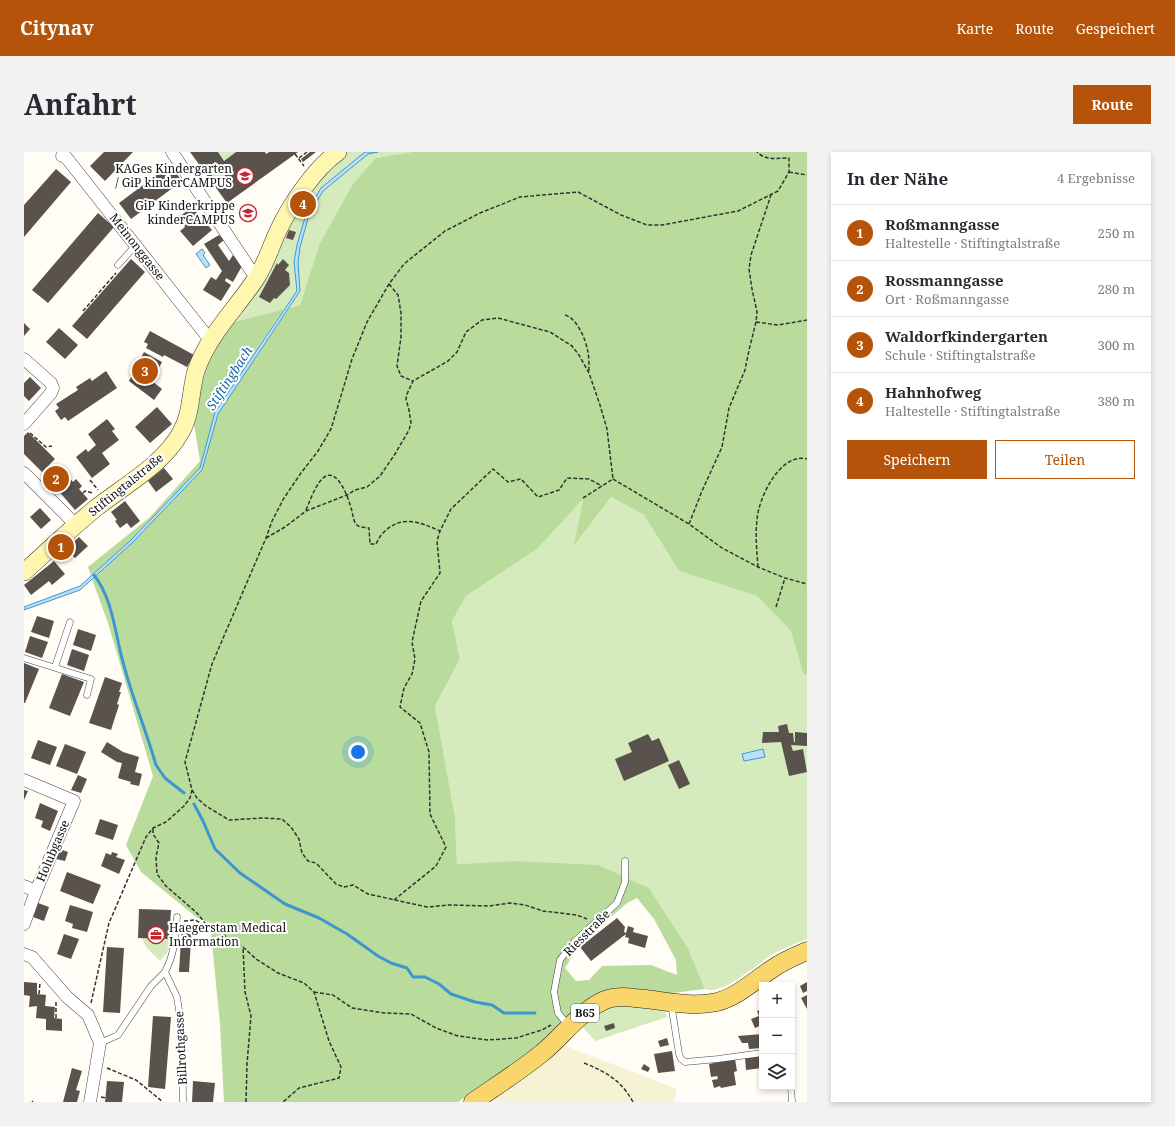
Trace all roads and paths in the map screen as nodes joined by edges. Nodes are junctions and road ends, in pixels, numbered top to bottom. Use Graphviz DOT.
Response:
graph roads {
  1 [pos="172,152"];
  2 [pos="307,152"];
  3 [pos="338,152"];
  4 [pos="757,152"];
  5 [pos="295,154"];
  6 [pos="62,156"];
  7 [pos="299,158"];
  8 [pos="306,169"];
  9 [pos="789,172"];
  10 [pos="807,175"];
  11 [pos="771,195"];
  12 [pos="136,245"];
  13 [pos="118,267"];
  14 [pos="258,276"];
  15 [pos="389,284"];
  16 [pos="84,310"];
  17 [pos="565,315"];
  18 [pos="807,320"];
  19 [pos="756,322"];
  20 [pos="210,340"];
  21 [pos="24,359"];
  22 [pos="589,373"];
  23 [pos="414,381"];
  24 [pos="26,428"];
  25 [pos="52,446"];
  26 [pos="807,459"];
  27 [pos="24,472"];
  28 [pos="612,479"];
  29 [pos="90,480"];
  30 [pos="602,486"];
  31 [pos="100,492"];
  32 [pos="347,495"];
  33 [pos="583,498"];
  34 [pos="306,511"];
  35 [pos="689,524"];
  36 [pos="76,525"];
  37 [pos="440,531"];
  38 [pos="266,538"];
  39 [pos="758,567"];
  40 [pos="24,572"];
  41 [pos="785,578"];
  42 [pos="807,584"];
  43 [pos="776,607"];
  44 [pos="70,622"];
  45 [pos="24,658"];
  46 [pos="55,667"];
  47 [pos="87,695"];
  48 [pos="24,780"];
  49 [pos="192,790"];
  50 [pos="153,828"];
  51 [pos="626,861"];
  52 [pos="24,886"];
  53 [pos="36,891"];
  54 [pos="394,900"];
  55 [pos="177,918"];
  56 [pos="596,922"];
  57 [pos="24,924"];
  58 [pos="209,928"];
  59 [pos="243,947"];
  60 [pos="807,951"];
  61 [pos="24,954"];
  62 [pos="165,972"];
  63 [pos="314,992"];
  64 [pos="670,1002"];
  65 [pos="88,1015"];
  66 [pos="566,1023"];
  67 [pos="100,1043"];
  68 [pos="759,1052"];
  69 [pos="584,1063"];
  70 [pos="97,1064"];
  71 [pos="791,1090"];
  72 [pos="103,1098"];
  73 [pos="105,1100"];
  74 [pos="90,1102"];
  75 [pos="163,1102"];
  76 [pos="183,1102"];
  77 [pos="246,1102"];
  78 [pos="283,1102"];
  79 [pos="473,1102"];
  80 [pos="633,1102"];
  81 [pos="792,1102"];
  1 -- 14 [label="street"];
  2 -- 7 [label="path"];
  3 -- 14 [label="street, Stiftingtalstraße"];
  4 -- 9 [label="path"];
  5 -- 7 [label="path"];
  6 -- 12 [label="street, Meinonggasse"];
  7 -- 8 [label="path"];
  9 -- 10 [label="path"];
  9 -- 11 [label="path"];
  11 -- 15 [label="path"];
  11 -- 19 [label="path"];
  12 -- 13 [label="lane"];
  12 -- 20 [label="street, Meinonggasse"];
  13 -- 16 [label="path"];
  14 -- 20 [label="street, Stiftingtalstraße"];
  15 -- 23 [label="path"];
  15 -- 38 [label="path"];
  17 -- 22 [label="path"];
  18 -- 19 [label="path"];
  19 -- 35 [label="path"];
  20 -- 36 [label="street, Stiftingtalstraße"];
  21 -- 24 [label="street"];
  22 -- 23 [label="path"];
  22 -- 28 [label="path"];
  23 -- 32 [label="path"];
  24 -- 25 [label="path"];
  26 -- 39 [label="path"];
  27 -- 36 [label="street"];
  28 -- 30 [label="path"];
  28 -- 35 [label="path"];
  29 -- 31 [label="path"];
  30 -- 33 [label="path"];
  30 -- 37 [label="path"];
  32 -- 34 [label="path"];
  32 -- 34 [label="path"];
  32 -- 37 [label="path"];
  34 -- 38 [label="path"];
  35 -- 39 [label="path"];
  36 -- 40 [label="street, Stiftingtalstraße"];
  37 -- 54 [label="path"];
  38 -- 49 [label="path"];
  39 -- 41 [label="path"];
  41 -- 42 [label="path"];
  41 -- 43 [label="path"];
  44 -- 46 [label="lane"];
  45 -- 46 [label="lane"];
  46 -- 47 [label="lane"];
  48 -- 53 [label="street, Holubgasse"];
  49 -- 50 [label="path"];
  49 -- 54 [label="path"];
  50 -- 58 [label="path"];
  50 -- 65 [label="path"];
  51 -- 56 [label="lane, Riesstraße"];
  52 -- 53 [label="street"];
  53 -- 57 [label="street, Holubgasse"];
  54 -- 56 [label="path"];
  55 -- 58 [label="path"];
  55 -- 62 [label="lane"];
  56 -- 66 [label="lane, Riesstraße"];
  58 -- 59 [label="path"];
  59 -- 63 [label="path"];
  59 -- 77 [label="path"];
  60 -- 64 [label="main road, B65"];
  61 -- 65 [label="street"];
  62 -- 67 [label="lane"];
  62 -- 76 [label="lane, Billrothgasse"];
  63 -- 66 [label="path"];
  63 -- 78 [label="path"];
  64 -- 66 [label="main road, B65"];
  64 -- 68 [label="lane"];
  65 -- 67 [label="street"];
  66 -- 79 [label="main road, B65"];
  67 -- 70 [label="street"];
  69 -- 80 [label="path"];
  70 -- 74 [label="street"];
  70 -- 75 [label="path"];
  71 -- 81 [label="lane"];
  72 -- 73 [label="path"];
}
